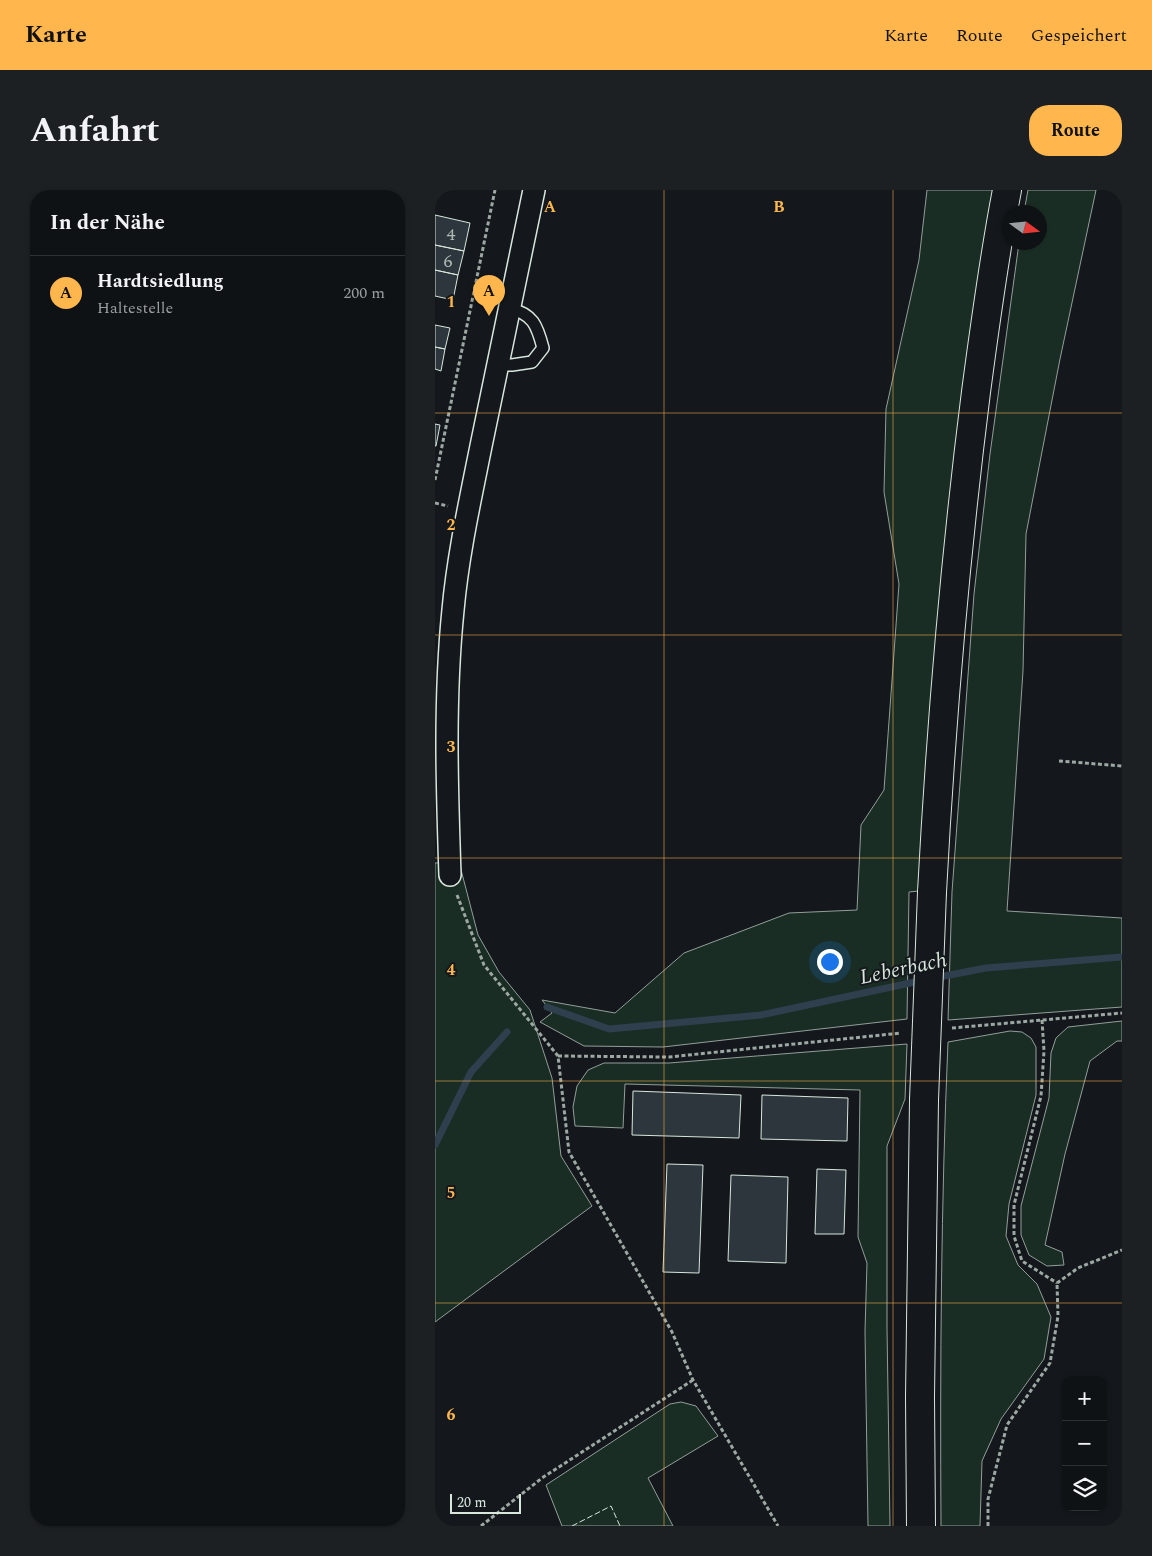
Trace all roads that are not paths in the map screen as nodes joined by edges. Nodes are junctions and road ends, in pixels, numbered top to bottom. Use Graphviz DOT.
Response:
graph roads {
  1 [pos="533,190"];
  2 [pos="1007,190"];
  3 [pos="509,308"];
  4 [pos="497,365"];
  5 [pos="441,720"];
  6 [pos="450,875"];
  7 [pos="921,1526"];
  1 -- 3 [label="street"];
  2 -- 7 [label="main road, bridge"];
  3 -- 4 [label="street"];
  3 -- 4 [label="lane"];
  4 -- 5 [label="street"];
  5 -- 6 [label="street"];
}
